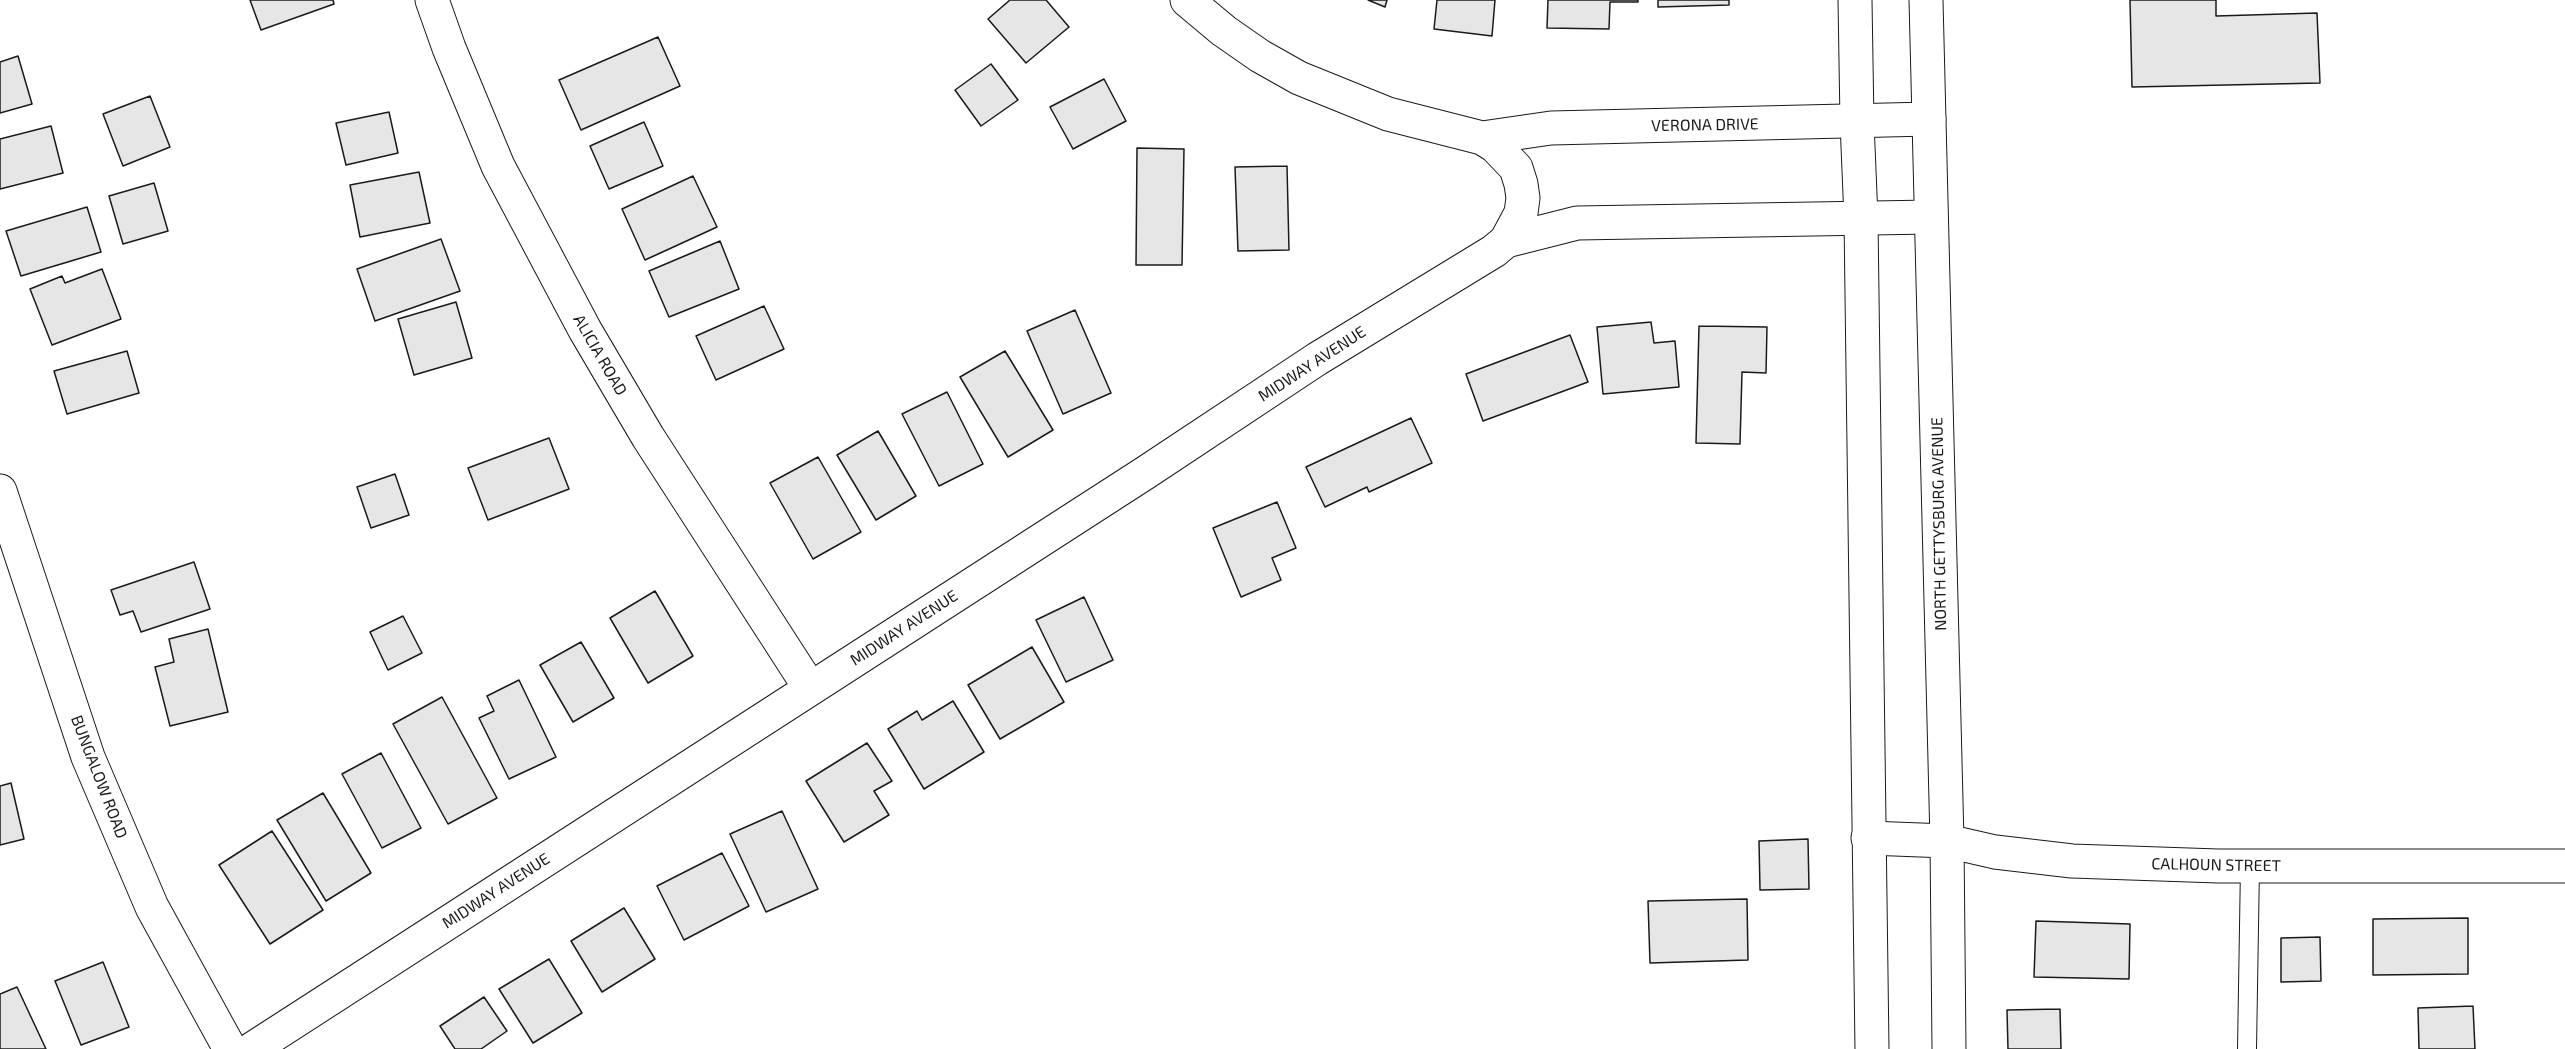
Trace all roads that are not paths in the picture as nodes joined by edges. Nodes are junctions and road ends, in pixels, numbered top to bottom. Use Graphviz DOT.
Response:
graph roads {
  1 [pos="432,0"];
  2 [pos="1187,0"];
  3 [pos="1856,0"];
  4 [pos="1926,0"];
  5 [pos="1929,118"];
  6 [pos="1857,122"];
  7 [pos="1482,138"];
  8 [pos="1521,184"];
  9 [pos="1931,217"];
  10 [pos="1861,219"];
  11 [pos="1506,241"];
  12 [pos="0,492"];
  13 [pos="810,688"];
  14 [pos="1868,838"];
  15 [pos="1947,841"];
  16 [pos="2250,866"];
  17 [pos="2565,866"];
  18 [pos="230,1049"];
  19 [pos="252,1049"];
  20 [pos="1872,1049"];
  21 [pos="1949,1049"];
  22 [pos="2247,1049"];
  1 -- 13 [label="street, ALICIA ROAD"];
  2 -- 7 [label="street, VERONA DRIVE"];
  3 -- 6 [label="street"];
  4 -- 5 [label="street, NORTH GETTYSBURG AVENUE"];
  5 -- 6 [label="street, VERONA DRIVE"];
  5 -- 9 [label="street, NORTH GETTYSBURG AVENUE"];
  6 -- 7 [label="street, VERONA DRIVE"];
  6 -- 10 [label="street"];
  7 -- 8 [label="street, VERONA DRIVE"];
  8 -- 11 [label="street, MIDWAY AVENUE"];
  9 -- 10 [label="street"];
  9 -- 15 [label="street, NORTH GETTYSBURG AVENUE"];
  10 -- 11 [label="street"];
  10 -- 14 [label="street"];
  11 -- 13 [label="street, MIDWAY AVENUE"];
  12 -- 18 [label="street, BUNGALOW ROAD"];
  13 -- 19 [label="street, MIDWAY AVENUE"];
  14 -- 15 [label="street, CALHOUN STREET"];
  14 -- 20 [label="street"];
  15 -- 16 [label="street, CALHOUN STREET"];
  15 -- 21 [label="street, NORTH GETTYSBURG AVENUE"];
  16 -- 17 [label="street, CALHOUN STREET"];
  16 -- 22 [label="lane"];
}
